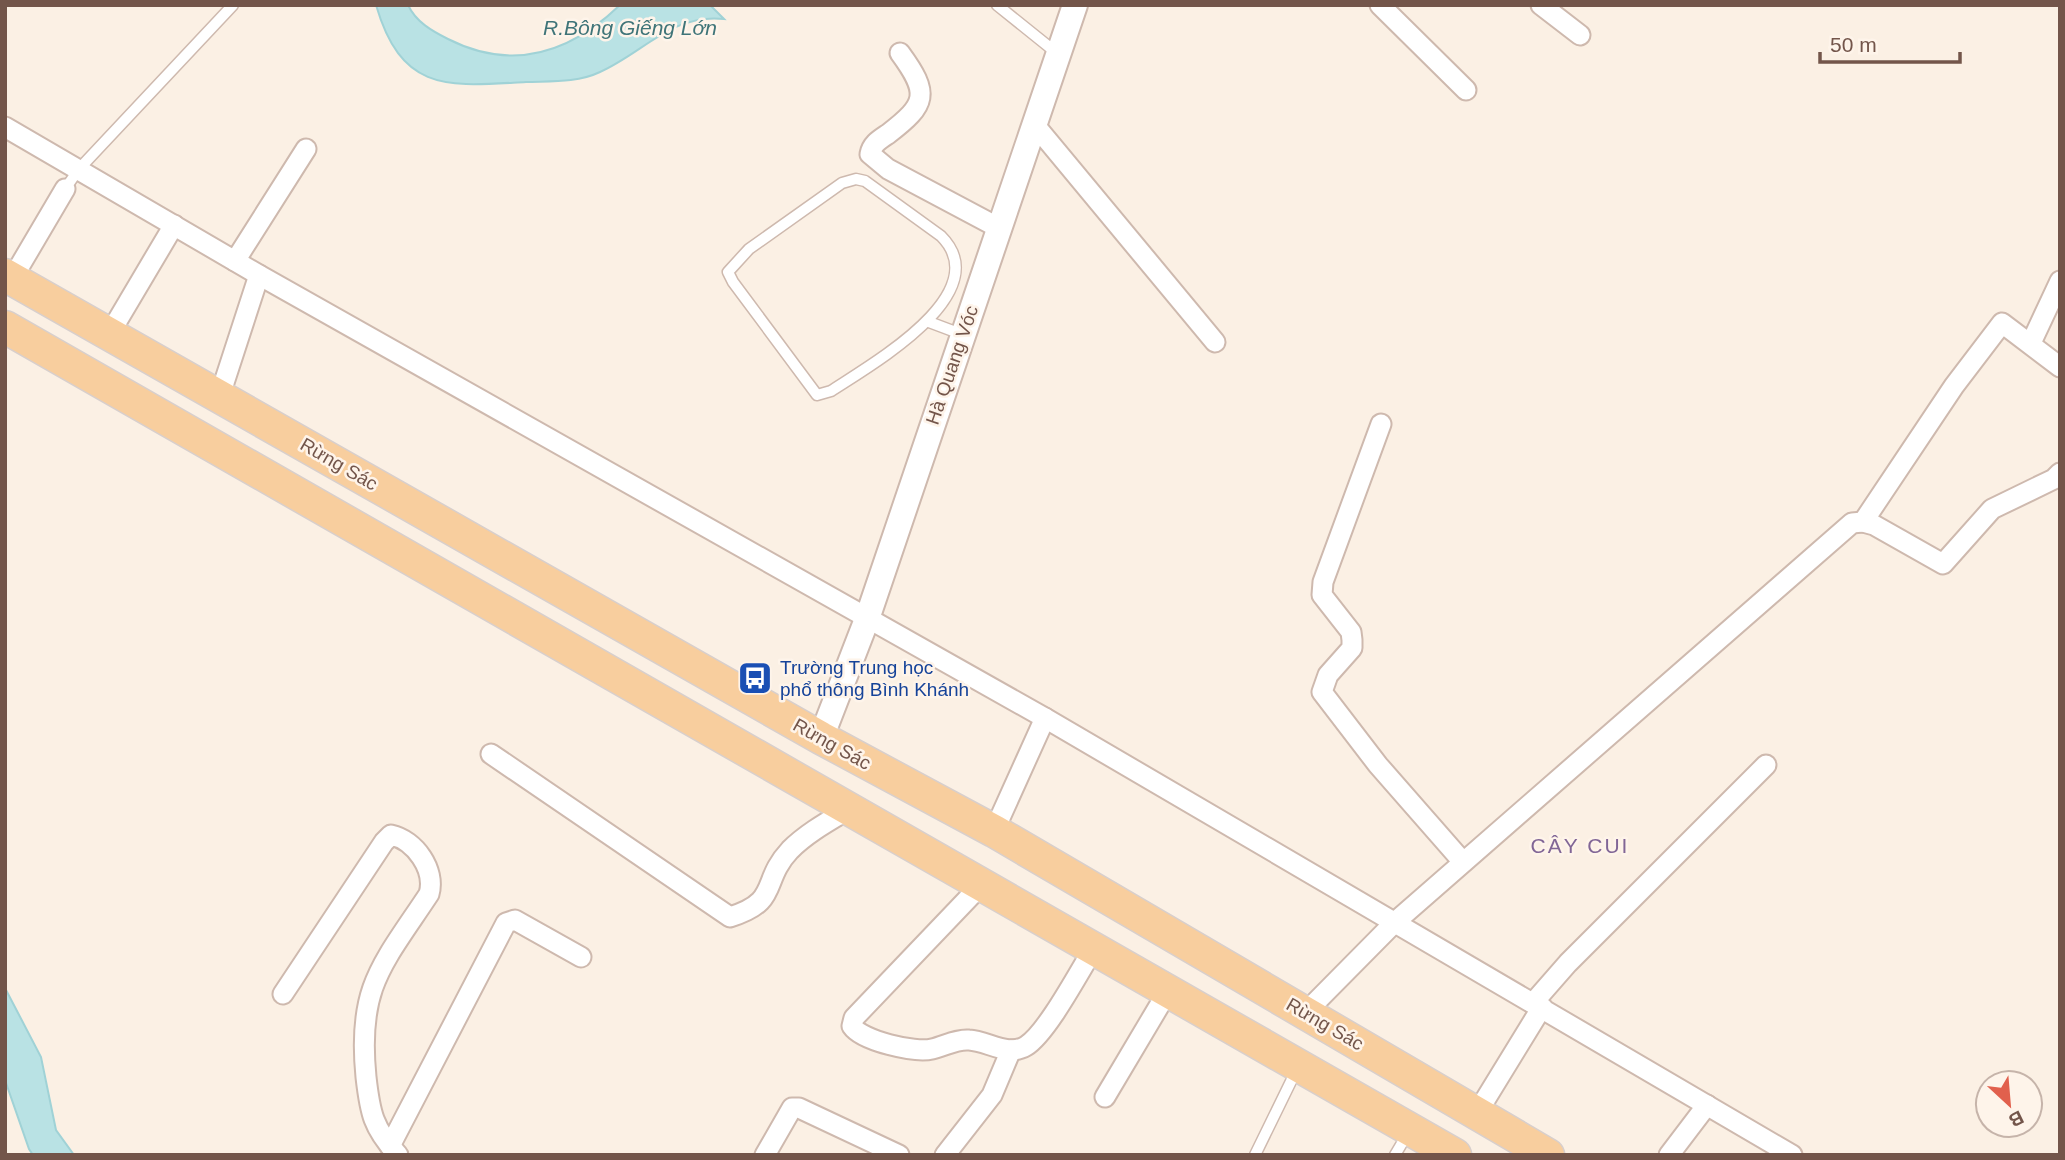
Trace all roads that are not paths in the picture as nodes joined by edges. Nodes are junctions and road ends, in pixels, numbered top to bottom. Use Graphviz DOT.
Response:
graph roads {
  1 [pos="233,5"];
  2 [pos="997,5"];
  3 [pos="1075,5"];
  4 [pos="1380,5"];
  5 [pos="1541,5"];
  6 [pos="1580,35"];
  7 [pos="900,53"];
  8 [pos="1058,54"];
  9 [pos="1466,90"];
  10 [pos="1034,124"];
  11 [pos="5,127"];
  12 [pos="306,149"];
  13 [pos="79,169"];
  14 [pos="65,189"];
  15 [pos="174,225"];
  16 [pos="999,228"];
  17 [pos="235,261"];
  18 [pos="259,275"];
  19 [pos="9,277"];
  20 [pos="2060,281"];
  21 [pos="118,321"];
  22 [pos="929,322"];
  23 [pos="5,327"];
  24 [pos="962,334"];
  25 [pos="1215,342"];
  26 [pos="2031,343"];
  27 [pos="2060,367"];
  28 [pos="220,396"];
  29 [pos="1381,424"];
  30 [pos="2060,473"];
  31 [pos="1863,522"];
  32 [pos="867,619"];
  33 [pos="1045,718"];
  34 [pos="824,731"];
  35 [pos="491,754"];
  36 [pos="1766,765"];
  37 [pos="800,781"];
  38 [pos="849,809"];
  39 [pos="1000,822"];
  40 [pos="1463,863"];
  41 [pos="982,884"];
  42 [pos="1394,923"];
  43 [pos="1094,948"];
  44 [pos="581,957"];
  45 [pos="1168,991"];
  46 [pos="283,994"];
  47 [pos="1313,1005"];
  48 [pos="1538,1005"];
  49 [pos="1012,1050"];
  50 [pos="1299,1066"];
  51 [pos="1105,1097"];
  52 [pos="1483,1104"];
  53 [pos="1701,1113"];
  54 [pos="1403,1142"];
  55 [pos="394,1151"];
  56 [pos="765,1155"];
  57 [pos="898,1155"];
  58 [pos="944,1155"];
  59 [pos="1255,1155"];
  60 [pos="1455,1155"];
  61 [pos="1548,1155"];
  62 [pos="1669,1155"];
  63 [pos="1792,1155"];
  1 -- 13 [label="lane"];
  2 -- 8 [label="lane"];
  3 -- 8 [label="street, Hà Quang Vóc"];
  4 -- 9 [label="street"];
  5 -- 6 [label="street"];
  7 -- 16 [label="street"];
  8 -- 10 [label="street, Hà Quang Vóc"];
  10 -- 16 [label="street, Hà Quang Vóc"];
  10 -- 25 [label="street"];
  11 -- 13 [label="street"];
  12 -- 17 [label="street"];
  13 -- 14 [label="lane"];
  13 -- 15 [label="street"];
  14 -- 19 [label="street"];
  15 -- 17 [label="street"];
  15 -- 21 [label="street"];
  16 -- 24 [label="street, Hà Quang Vóc"];
  17 -- 18 [label="street"];
  18 -- 28 [label="street"];
  18 -- 32 [label="street"];
  19 -- 21 [label="main road, Rừng Sác"];
  20 -- 26 [label="street"];
  21 -- 28 [label="main road, Rừng Sác"];
  22 -- 22 [label="lane"];
  22 -- 24 [label="lane"];
  23 -- 37 [label="main road"];
  24 -- 32 [label="street, Hà Quang Vóc"];
  26 -- 27 [label="street"];
  26 -- 31 [label="street"];
  28 -- 34 [label="main road, Rừng Sác"];
  29 -- 40 [label="street"];
  30 -- 31 [label="street"];
  31 -- 40 [label="street"];
  32 -- 33 [label="street"];
  32 -- 34 [label="street, Hà Quang Vóc"];
  33 -- 39 [label="street"];
  33 -- 42 [label="street"];
  34 -- 37 [label="main road"];
  34 -- 39 [label="main road, Rừng Sác"];
  35 -- 38 [label="street"];
  36 -- 48 [label="street"];
  37 -- 38 [label="main road"];
  38 -- 41 [label="main road"];
  39 -- 47 [label="main road, Rừng Sác"];
  40 -- 42 [label="street"];
  41 -- 43 [label="main road"];
  41 -- 49 [label="street"];
  42 -- 47 [label="street"];
  42 -- 48 [label="street"];
  43 -- 45 [label="main road"];
  43 -- 49 [label="street"];
  44 -- 55 [label="street"];
  45 -- 50 [label="main road"];
  45 -- 51 [label="street"];
  46 -- 55 [label="street"];
  47 -- 52 [label="main road, Rừng Sác"];
  48 -- 52 [label="street"];
  48 -- 53 [label="street"];
  49 -- 58 [label="street"];
  50 -- 54 [label="main road"];
  50 -- 59 [label="lane"];
  52 -- 61 [label="main road, Rừng Sác"];
  53 -- 62 [label="street"];
  53 -- 63 [label="street"];
  54 -- 60 [label="main road"];
  56 -- 57 [label="street"];
}
